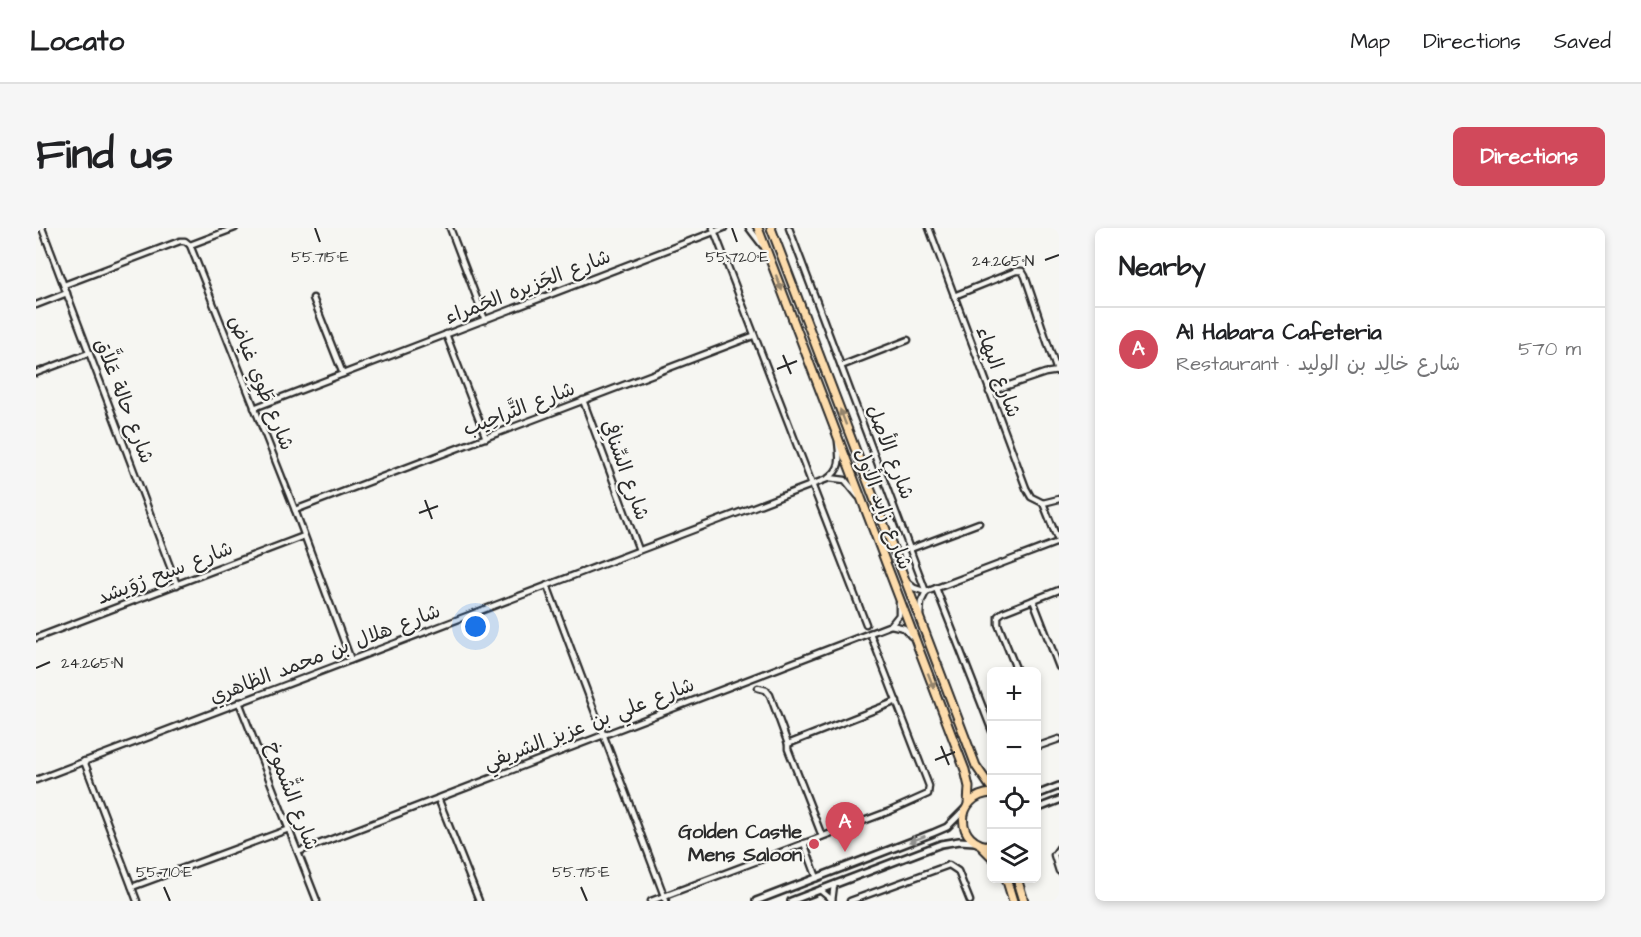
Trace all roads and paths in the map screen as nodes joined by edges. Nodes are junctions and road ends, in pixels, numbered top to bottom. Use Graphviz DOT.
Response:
graph roads {
  1 [pos="235,228"];
  2 [pos="450,228"];
  3 [pos="724,228"];
  4 [pos="749,228"];
  5 [pos="758,228"];
  6 [pos="771,228"];
  7 [pos="789,228"];
  8 [pos="928,228"];
  9 [pos="43,230"];
  10 [pos="226,230"];
  11 [pos="713,230"];
  12 [pos="36,236"];
  13 [pos="190,245"];
  14 [pos="766,250"];
  15 [pos="64,285"];
  16 [pos="67,293"];
  17 [pos="954,296"];
  18 [pos="313,298"];
  19 [pos="36,305"];
  20 [pos="485,320"];
  21 [pos="446,334"];
  22 [pos="753,336"];
  23 [pos="908,340"];
  24 [pos="89,352"];
  25 [pos="841,366"];
  26 [pos="1058,371"];
  27 [pos="36,373"];
  28 [pos="343,374"];
  29 [pos="989,392"];
  30 [pos="583,400"];
  31 [pos="254,408"];
  32 [pos="837,435"];
  33 [pos="486,438"];
  34 [pos="827,479"];
  35 [pos="813,484"];
  36 [pos="1059,499"];
  37 [pos="1043,503"];
  38 [pos="864,506"];
  39 [pos="295,510"];
  40 [pos="979,523"];
  41 [pos="304,536"];
  42 [pos="1059,543"];
  43 [pos="910,549"];
  44 [pos="639,550"];
  45 [pos="905,580"];
  46 [pos="177,585"];
  47 [pos="547,585"];
  48 [pos="936,588"];
  49 [pos="1059,590"];
  50 [pos="897,591"];
  51 [pos="926,592"];
  52 [pos="1033,600"];
  53 [pos="921,621"];
  54 [pos="866,624"];
  55 [pos="891,625"];
  56 [pos="870,633"];
  57 [pos="36,638"];
  58 [pos="917,645"];
  59 [pos="351,660"];
  60 [pos="1015,667"];
  61 [pos="1059,667"];
  62 [pos="758,688"];
  63 [pos="897,701"];
  64 [pos="239,702"];
  65 [pos="988,721"];
  66 [pos="603,735"];
  67 [pos="1059,739"];
  68 [pos="788,744"];
  69 [pos="1041,745"];
  70 [pos="84,761"];
  71 [pos="36,780"];
  72 [pos="987,783"];
  73 [pos="1059,786"];
  74 [pos="987,793"];
  75 [pos="1041,793"];
  76 [pos="438,798"];
  77 [pos="1059,800"];
  78 [pos="967,806"];
  79 [pos="1041,807"];
  80 [pos="289,829"];
  81 [pos="822,836"];
  82 [pos="804,843"];
  83 [pos="977,843"];
  84 [pos="987,845"];
  85 [pos="1059,848"];
  86 [pos="298,852"];
  87 [pos="987,852"];
  88 [pos="1059,871"];
  89 [pos="817,878"];
  90 [pos="1006,883"];
  91 [pos="1018,883"];
  92 [pos="834,885"];
  93 [pos="132,887"];
  94 [pos="820,890"];
  95 [pos="665,899"];
  96 [pos="137,901"];
  97 [pos="317,901"];
  98 [pos="479,901"];
  99 [pos="651,901"];
  100 [pos="756,901"];
  101 [pos="791,901"];
  102 [pos="832,901"];
  103 [pos="850,901"];
  104 [pos="970,901"];
  105 [pos="1013,901"];
  106 [pos="1024,901"];
  1 -- 10 [label="street"];
  2 -- 20 [label="street"];
  3 -- 11 [label="street, شارع الجَزيره الحَمراء"];
  4 -- 14 [label="street"];
  5 -- 14 [label="main road, شارع زايد الأول"];
  45 -- 6 [label="main road, شارع زايد الأول, one-way"];
  7 -- 25 [label="street, شارع الأصل"];
  8 -- 17 [label="street, شارع البهاء"];
  9 -- 12 [label="street"];
  9 -- 15 [label="street, شارع حالة عَلاَّق"];
  10 -- 13 [label="street"];
  11 -- 20 [label="street, شارع الجَزيره الحَمراء"];
  11 -- 22 [label="street"];
  13 -- 15 [label="street"];
  13 -- 31 [label="street, شارع طَوِي غياض"];
  14 -- 32 [label="main road, شارع زايد الأول, one-way"];
  15 -- 16 [label="street, شارع حالة عَلاَّق"];
  16 -- 19 [label="street"];
  16 -- 24 [label="street, شارع حالة عَلاَّق"];
  17 -- 26 [label="street"];
  17 -- 29 [label="street, شارع البهاء"];
  18 -- 28 [label="street"];
  20 -- 21 [label="street, شارع الجَزيره الحَمراء"];
  21 -- 28 [label="street, شارع الجَزيره الحَمراء"];
  21 -- 33 [label="street"];
  22 -- 30 [label="street, شارع التَّراحِيب"];
  22 -- 35 [label="street"];
  23 -- 25 [label="street"];
  24 -- 27 [label="street"];
  24 -- 46 [label="street, شارع حالة عَلاَّق"];
  25 -- 43 [label="street, شارع الأصل"];
  26 -- 29 [label="street"];
  28 -- 31 [label="street, شارع الجَزيره الحَمراء"];
  29 -- 37 [label="street, شارع البهاء"];
  30 -- 33 [label="street, شارع التَّراحِيب"];
  30 -- 44 [label="street, شارع السِّنافِي"];
  31 -- 39 [label="street, شارع طَوِي غياض"];
  32 -- 34 [label="street"];
  32 -- 38 [label="main road, شارع زايد الأول"];
  33 -- 39 [label="street, شارع التَّراحِيب"];
  34 -- 35 [label="street, شارع هلال بن محمد الظاهري"];
  34 -- 38 [label="street"];
  35 -- 44 [label="street, شارع هلال بن محمد الظاهري"];
  35 -- 54 [label="street"];
  36 -- 37 [label="street"];
  37 -- 42 [label="street"];
  38 -- 50 [label="main road, شارع زايد الأول"];
  39 -- 41 [label="street, شارع طَوِي غياض"];
  40 -- 43 [label="street"];
  41 -- 46 [label="street, شارع سيح رُوَيشد"];
  41 -- 59 [label="street, شارع طَوِي غياض"];
  42 -- 48 [label="street"];
  43 -- 51 [label="street, شارع الأصل"];
  44 -- 47 [label="street, شارع هلال بن محمد الظاهري"];
  45 -- 51 [label="street"];
  45 -- 53 [label="main road, شارع زايد الأول"];
  46 -- 57 [label="street, شارع سيح رُوَيشد"];
  47 -- 59 [label="street, شارع هلال بن محمد الظاهري"];
  47 -- 66 [label="street"];
  48 -- 51 [label="street"];
  48 -- 65 [label="street"];
  49 -- 52 [label="street"];
  50 -- 55 [label="street"];
  50 -- 58 [label="main road, شارع زايد الأول"];
  51 -- 53 [label="street"];
  52 -- 60 [label="street"];
  52 -- 61 [label="street"];
  53 -- 72 [label="main road, شارع زايد الأول"];
  55 -- 56 [label="street, شارع علي بن عزيز الشريفي"];
  55 -- 58 [label="street"];
  56 -- 63 [label="street"];
  56 -- 66 [label="street, شارع علي بن عزيز الشريفي"];
  58 -- 78 [label="main road, شارع زايد الأول, one-way"];
  59 -- 64 [label="street, شارع هلال بن محمد الظاهري"];
  62 -- 68 [label="street"];
  63 -- 68 [label="street"];
  63 -- 81 [label="street"];
  64 -- 70 [label="street, شارع هلال بن محمد الظاهري"];
  64 -- 80 [label="street, شارع الشُّموخ"];
  66 -- 76 [label="street, شارع علي بن عزيز الشريفي"];
  66 -- 95 [label="street"];
  67 -- 69 [label="street"];
  68 -- 81 [label="street"];
  70 -- 71 [label="street, شارع هلال بن محمد الظاهري"];
  70 -- 93 [label="street"];
  73 -- 75 [label="street"];
  74 -- 78 [label="main road"];
  76 -- 86 [label="street, شارع علي بن عزيز الشريفي"];
  76 -- 98 [label="street"];
  77 -- 79 [label="street"];
  78 -- 83 [label="main road, شارع زايد الأول"];
  78 -- 89 [label="street, one-way"];
  80 -- 86 [label="street, شارع الشُّموخ"];
  80 -- 93 [label="street"];
  81 -- 82 [label="street"];
  82 -- 89 [label="street"];
  82 -- 95 [label="street"];
  83 -- 84 [label="main road"];
  83 -- 87 [label="main road"];
  83 -- 92 [label="street"];
  85 -- 88 [label="street"];
  86 -- 97 [label="street, شارع الشُّموخ"];
  89 -- 100 [label="street"];
  90 -- 105 [label="main road"];
  91 -- 106 [label="main road"];
  92 -- 94 [label="street"];
  92 -- 102 [label="street"];
  93 -- 96 [label="street"];
  94 -- 101 [label="street"];
  94 -- 102 [label="street"];
  95 -- 99 [label="street"];
  103 -- 104 [label="street"];
}
